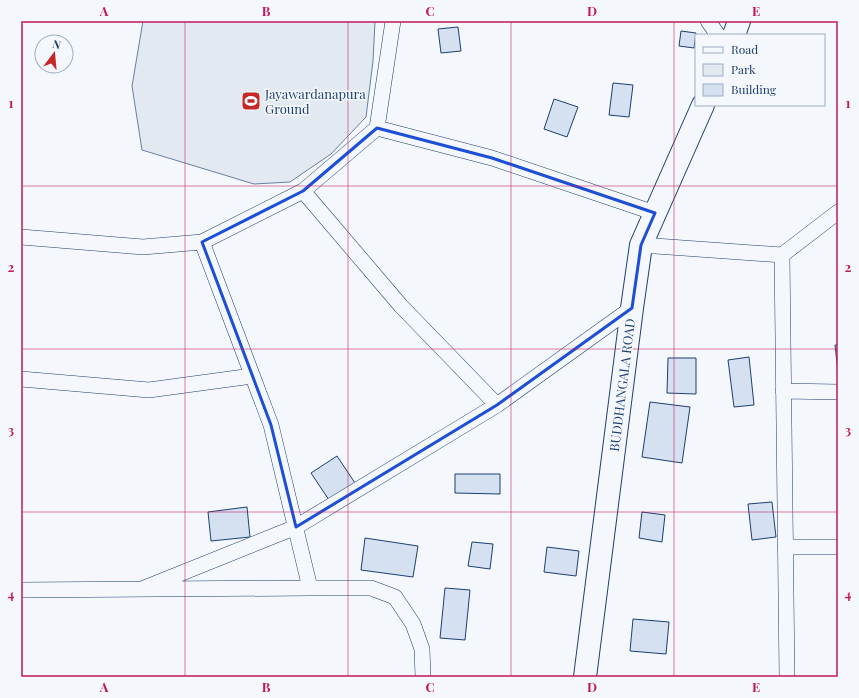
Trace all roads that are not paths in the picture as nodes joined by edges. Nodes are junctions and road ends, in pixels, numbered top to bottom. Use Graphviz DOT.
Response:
graph roads {
  1 [pos="393,21"];
  2 [pos="708,21"];
  3 [pos="739,21"];
  4 [pos="717,34"];
  5 [pos="734,34"];
  6 [pos="703,106"];
  7 [pos="377,128"];
  8 [pos="303,191"];
  9 [pos="838,212"];
  10 [pos="655,213"];
  11 [pos="21,237"];
  12 [pos="202,242"];
  13 [pos="641,245"];
  14 [pos="782,255"];
  15 [pos="632,308"];
  16 [pos="252,376"];
  17 [pos="21,379"];
  18 [pos="784,391"];
  19 [pos="838,392"];
  20 [pos="497,405"];
  21 [pos="296,527"];
  22 [pos="785,547"];
  23 [pos="838,547"];
  24 [pos="142,588"];
  25 [pos="310,588"];
  26 [pos="21,590"];
  27 [pos="423,677"];
  28 [pos="585,677"];
  29 [pos="787,677"];
  1 -- 7 [label="street"];
  2 -- 4 [label="street"];
  3 -- 5 [label="main road"];
  6 -- 10 [label="main road, BUDDHANGALA ROAD"];
  7 -- 8 [label="street"];
  7 -- 10 [label="street"];
  8 -- 12 [label="street"];
  8 -- 20 [label="street"];
  9 -- 14 [label="street"];
  10 -- 13 [label="main road, BUDDHANGALA ROAD"];
  11 -- 12 [label="street"];
  12 -- 16 [label="street"];
  13 -- 14 [label="street"];
  13 -- 15 [label="main road, BUDDHANGALA ROAD"];
  14 -- 18 [label="street"];
  15 -- 20 [label="street"];
  15 -- 28 [label="main road, BUDDHANGALA ROAD"];
  16 -- 17 [label="street"];
  16 -- 21 [label="street"];
  18 -- 19 [label="street"];
  18 -- 22 [label="street"];
  20 -- 21 [label="street"];
  21 -- 24 [label="street"];
  21 -- 25 [label="street"];
  22 -- 23 [label="street"];
  22 -- 29 [label="street"];
  24 -- 25 [label="street"];
  24 -- 26 [label="street"];
  25 -- 27 [label="street"];
}
